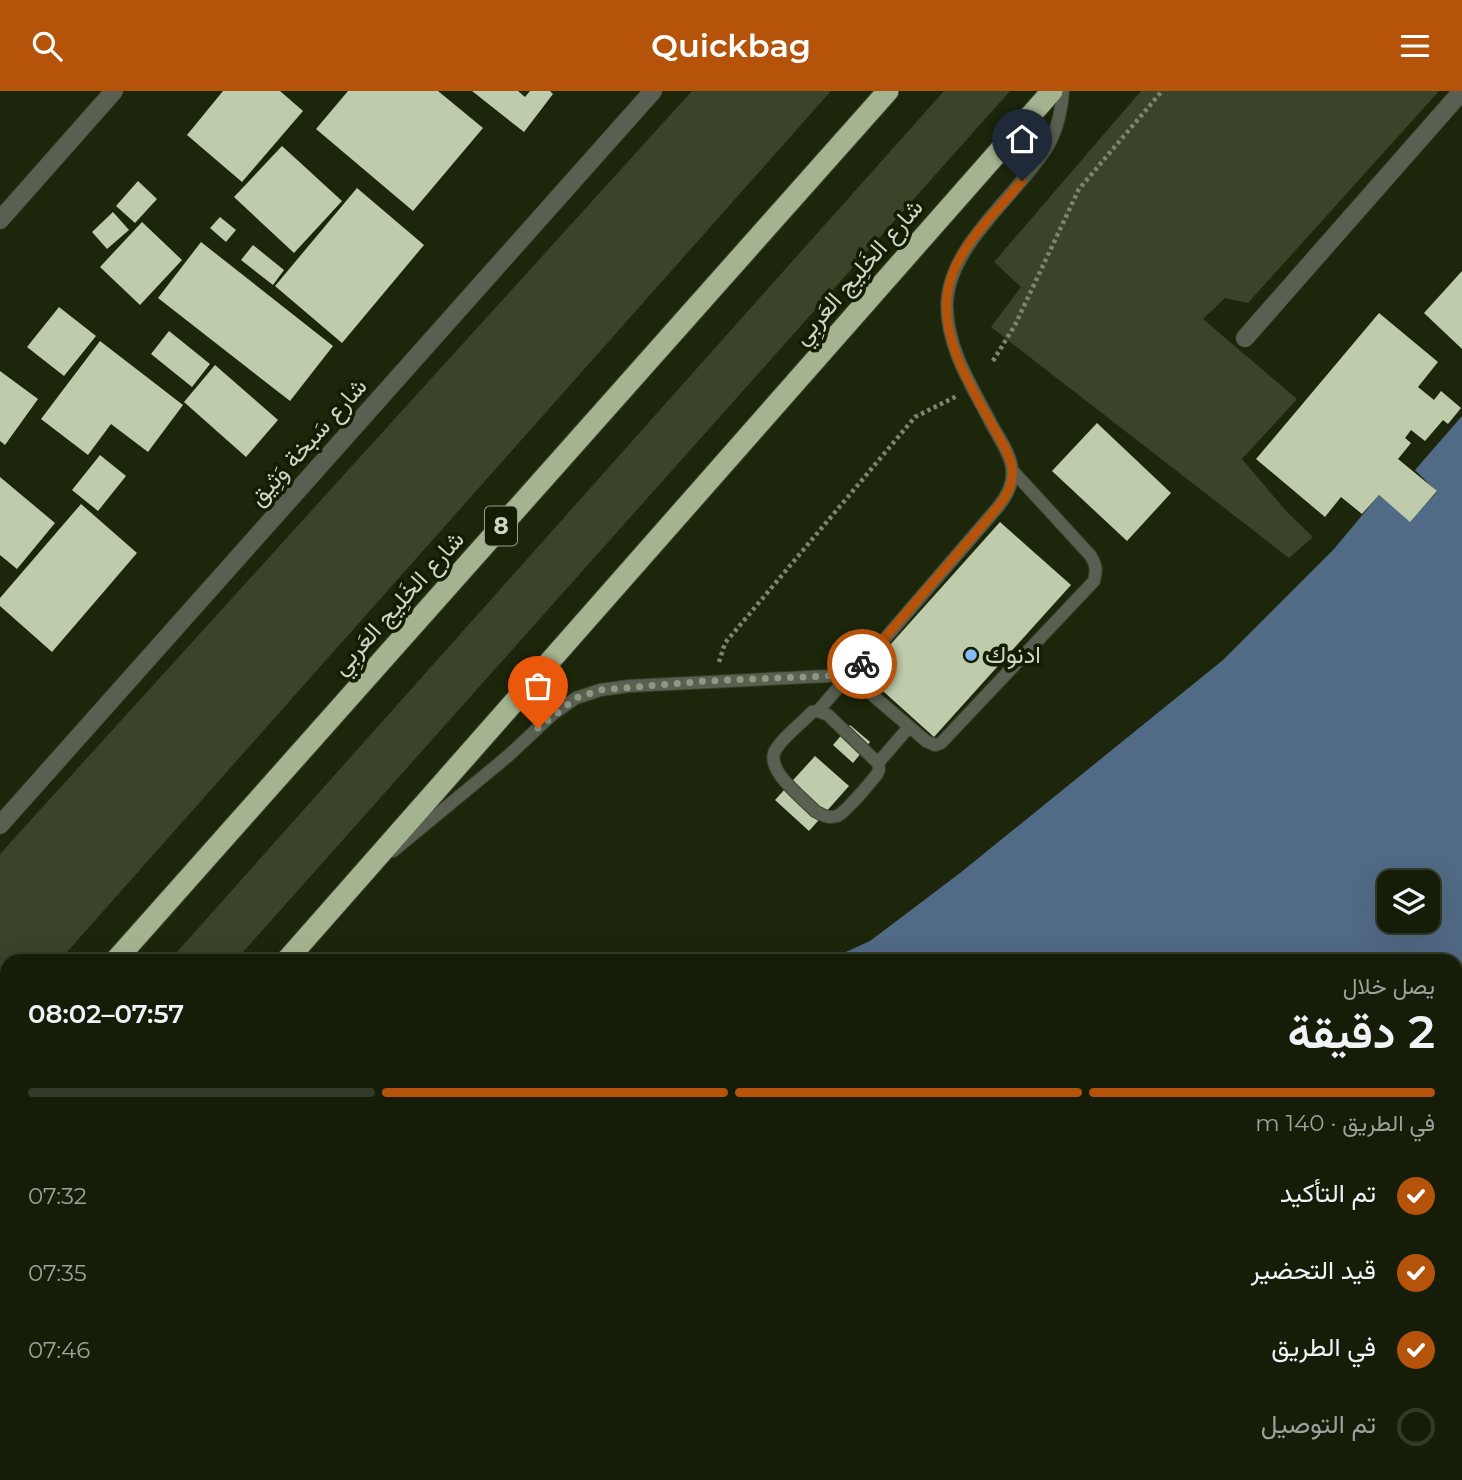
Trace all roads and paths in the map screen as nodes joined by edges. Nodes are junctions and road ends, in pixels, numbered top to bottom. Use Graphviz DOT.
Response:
graph roads {
  1 [pos="114,91"];
  2 [pos="653,91"];
  3 [pos="888,91"];
  4 [pos="1052,91"];
  5 [pos="1063,91"];
  6 [pos="1162,91"];
  7 [pos="1462,91"];
  8 [pos="0,220"];
  9 [pos="1244,338"];
  10 [pos="993,361"];
  11 [pos="961,394"];
  12 [pos="1012,470"];
  13 [pos="718,667"];
  14 [pos="849,675"];
  15 [pos="818,711"];
  16 [pos="909,727"];
  17 [pos="878,763"];
  18 [pos="0,825"];
  19 [pos="355,883"];
  20 [pos="121,954"];
  21 [pos="292,954"];
  1 -- 8 [label="street"];
  2 -- 18 [label="street, شارع سَبخة وَثِيق"];
  3 -- 20 [label="highway, شارع الخَلِيج العَربِي / 8"];
  4 -- 19 [label="highway, شارع الخَلِيج العَربِي"];
  5 -- 12 [label="lane"];
  6 -- 10 [label="path"];
  7 -- 9 [label="street"];
  11 -- 13 [label="path"];
  12 -- 14 [label="lane"];
  12 -- 16 [label="lane"];
  14 -- 15 [label="lane"];
  14 -- 16 [label="lane"];
  14 -- 19 [label="lane"];
  15 -- 17 [label="lane"];
  15 -- 17 [label="lane"];
  16 -- 17 [label="lane"];
  19 -- 21 [label="highway, شارع الخَلِيج العَربِي"];
}
